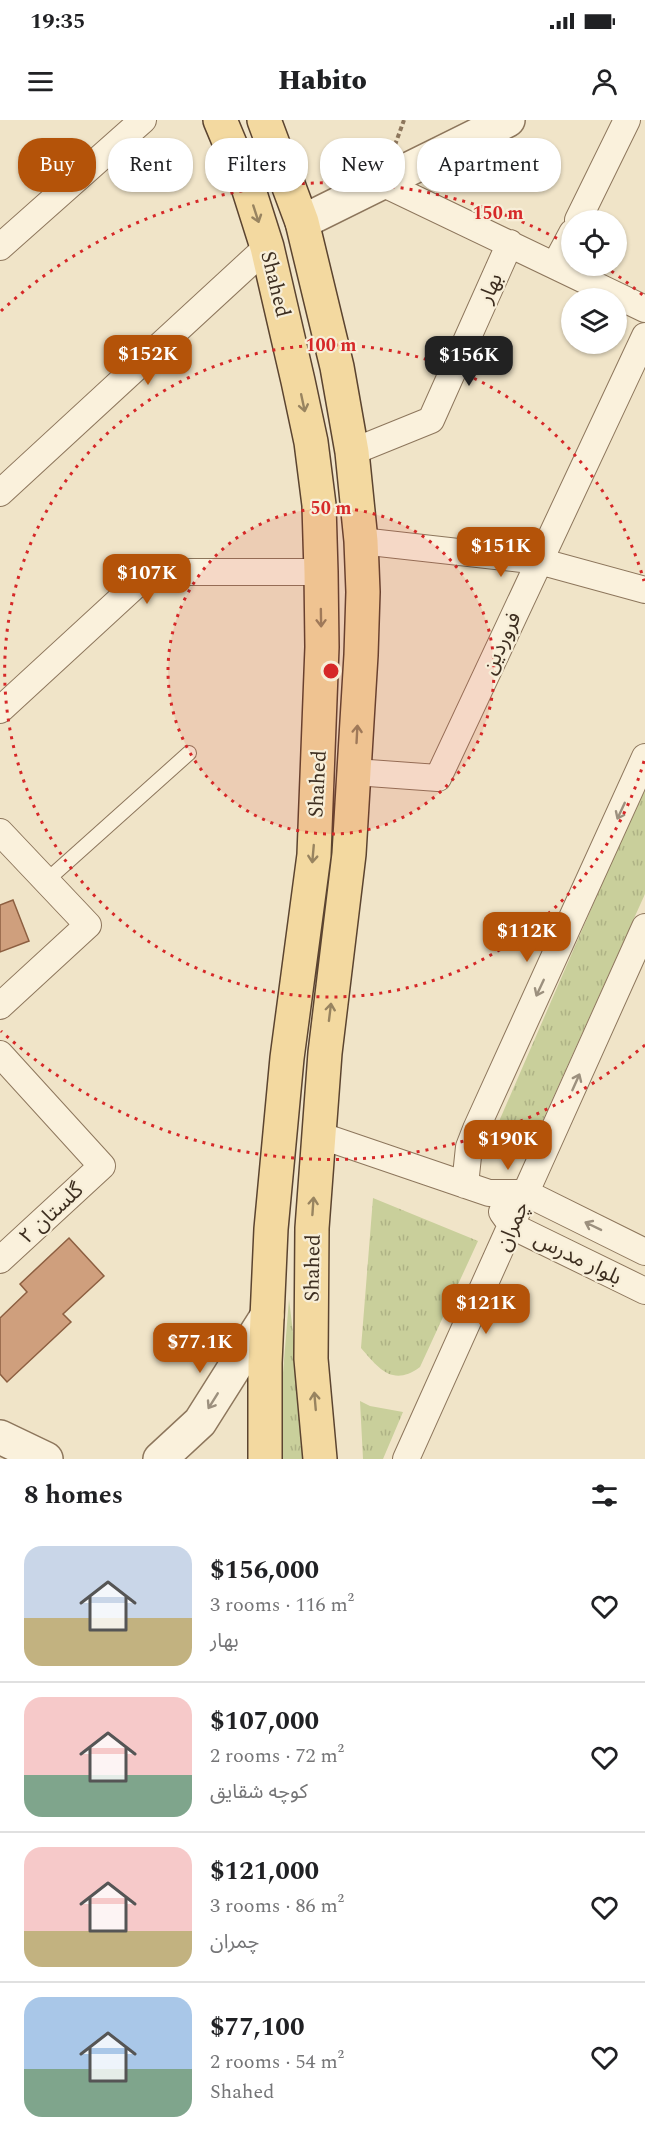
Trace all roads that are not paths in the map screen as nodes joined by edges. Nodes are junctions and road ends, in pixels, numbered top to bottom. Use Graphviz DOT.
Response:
graph roads {
  1 [pos="143,120"];
  2 [pos="220,120"];
  3 [pos="264,120"];
  4 [pos="508,120"];
  5 [pos="627,120"];
  6 [pos="405,172"];
  7 [pos="364,192"];
  8 [pos="401,192"];
  9 [pos="583,210"];
  10 [pos="302,222"];
  11 [pos="510,243"];
  12 [pos="0,247"];
  13 [pos="267,247"];
  14 [pos="561,254"];
  15 [pos="555,265"];
  16 [pos="645,309"];
  17 [pos="645,336"];
  18 [pos="352,452"];
  19 [pos="0,493"];
  20 [pos="361,541"];
  21 [pos="539,561"];
  22 [pos="321,572"];
  23 [pos="645,590"];
  24 [pos="0,710"];
  25 [pos="189,753"];
  26 [pos="645,758"];
  27 [pos="355,772"];
  28 [pos="0,832"];
  29 [pos="46,881"];
  30 [pos="645,927"];
  31 [pos="0,1006"];
  32 [pos="0,1054"];
  33 [pos="319,1135"];
  34 [pos="477,1189"];
  35 [pos="526,1193"];
  36 [pos="512,1226"];
  37 [pos="645,1252"];
  38 [pos="0,1260"];
  39 [pos="645,1291"];
  40 [pos="267,1316"];
  41 [pos="0,1437"];
  42 [pos="40,1458"];
  43 [pos="160,1459"];
  44 [pos="266,1459"];
  45 [pos="320,1459"];
  46 [pos="406,1459"];
  1 -- 12 [label="street"];
  2 -- 13 [label="main road, Shahed, one-way"];
  3 -- 10 [label="main road, Shahed"];
  4 -- 6 [label="street"];
  5 -- 9 [label="street"];
  7 -- 10 [label="street"];
  8 -- 11 [label="street"];
  10 -- 18 [label="main road, Shahed"];
  11 -- 15 [label="street"];
  11 -- 18 [label="street, بهار"];
  13 -- 19 [label="street"];
  13 -- 22 [label="main road, Shahed, one-way"];
  14 -- 15 [label="street"];
  15 -- 16 [label="street"];
  17 -- 21 [label="street, فروردین"];
  18 -- 20 [label="main road, Shahed"];
  20 -- 21 [label="street"];
  27 -- 20 [label="main road, Shahed, one-way"];
  21 -- 23 [label="street"];
  21 -- 27 [label="street, فروردین"];
  22 -- 24 [label="street"];
  22 -- 40 [label="main road, Shahed, one-way"];
  25 -- 29 [label="lane"];
  26 -- 34 [label="street, one-way"];
  33 -- 27 [label="main road, Shahed, one-way"];
  28 -- 29 [label="street"];
  29 -- 31 [label="street"];
  35 -- 30 [label="street, چمران, one-way"];
  32 -- 38 [label="street, گلستان ۲"];
  33 -- 34 [label="street, بلوار مدرس"];
  45 -- 33 [label="main road, Shahed, one-way"];
  34 -- 35 [label="street, بلوار مدرس"];
  34 -- 36 [label="street"];
  35 -- 36 [label="street, چمران"];
  37 -- 35 [label="street, بلوار مدرس, one-way"];
  36 -- 39 [label="street, بلوار مدرس"];
  36 -- 46 [label="street, چمران"];
  40 -- 43 [label="street, one-way"];
  40 -- 44 [label="main road, Shahed"];
  41 -- 42 [label="street"];
}
